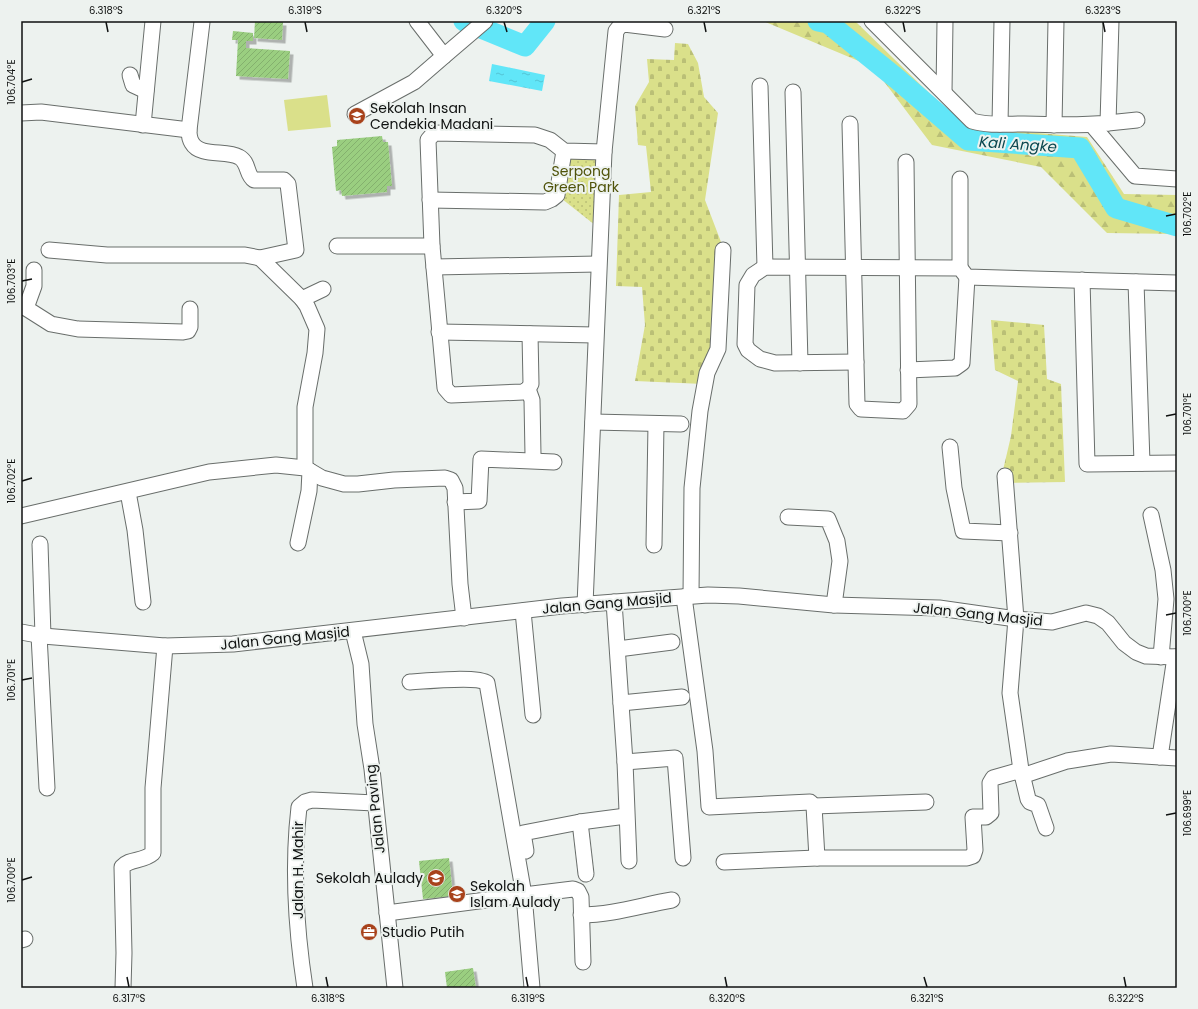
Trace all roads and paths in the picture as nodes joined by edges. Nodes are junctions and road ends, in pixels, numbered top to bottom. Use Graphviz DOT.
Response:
graph roads {
  1 [pos="153,21"];
  2 [pos="416,21"];
  3 [pos="485,21"];
  4 [pos="872,21"];
  5 [pos="945,21"];
  6 [pos="1002,21"];
  7 [pos="1056,21"];
  8 [pos="1111,21"];
  9 [pos="202,22"];
  10 [pos="665,29"];
  11 [pos="444,56"];
  12 [pos="130,75"];
  13 [pos="760,86"];
  14 [pos="146,91"];
  15 [pos="793,92"];
  16 [pos="944,92"];
  17 [pos="21,113"];
  18 [pos="355,114"];
  19 [pos="1137,120"];
  20 [pos="1108,123"];
  21 [pos="850,124"];
  22 [pos="1000,124"];
  23 [pos="1054,124"];
  24 [pos="143,125"];
  25 [pos="1092,125"];
  26 [pos="189,130"];
  27 [pos="564,151"];
  28 [pos="604,152"];
  29 [pos="906,162"];
  30 [pos="1177,179"];
  31 [pos="960,180"];
  32 [pos="430,200"];
  33 [pos="337,246"];
  34 [pos="432,246"];
  35 [pos="49,250"];
  36 [pos="723,250"];
  37 [pos="260,258"];
  38 [pos="598,264"];
  39 [pos="434,267"];
  40 [pos="765,267"];
  41 [pos="798,267"];
  42 [pos="854,268"];
  43 [pos="907,268"];
  44 [pos="34,270"];
  45 [pos="964,273"];
  46 [pos="1082,280"];
  47 [pos="1136,282"];
  48 [pos="1177,283"];
  49 [pos="323,289"];
  50 [pos="302,299"];
  51 [pos="23,306"];
  52 [pos="190,309"];
  53 [pos="439,332"];
  54 [pos="530,334"];
  55 [pos="595,335"];
  56 [pos="856,362"];
  57 [pos="800,363"];
  58 [pos="908,370"];
  59 [pos="528,389"];
  60 [pos="593,422"];
  61 [pos="656,424"];
  62 [pos="681,424"];
  63 [pos="950,447"];
  64 [pos="533,455"];
  65 [pos="554,462"];
  66 [pos="1177,463"];
  67 [pos="1142,464"];
  68 [pos="307,469"];
  69 [pos="1005,476"];
  70 [pos="128,492"];
  71 [pos="455,502"];
  72 [pos="1151,515"];
  73 [pos="21,516"];
  74 [pos="788,517"];
  75 [pos="1010,533"];
  76 [pos="298,542"];
  77 [pos="40,544"];
  78 [pos="654,545"];
  79 [pos="687,596"];
  80 [pos="143,602"];
  81 [pos="614,602"];
  82 [pos="585,604"];
  83 [pos="834,605"];
  84 [pos="523,611"];
  85 [pos="464,618"];
  86 [pos="1016,619"];
  87 [pos="353,631"];
  88 [pos="21,632"];
  89 [pos="41,636"];
  90 [pos="672,642"];
  91 [pos="165,646"];
  92 [pos="618,650"];
  93 [pos="1171,657"];
  94 [pos="410,682"];
  95 [pos="682,698"];
  96 [pos="621,703"];
  97 [pos="533,715"];
  98 [pos="1160,757"];
  99 [pos="1177,758"];
  100 [pos="625,762"];
  101 [pos="1021,773"];
  102 [pos="47,788"];
  103 [pos="926,802"];
  104 [pos="375,803"];
  105 [pos="814,806"];
  106 [pos="626,816"];
  107 [pos="580,822"];
  108 [pos="1046,828"];
  109 [pos="683,858"];
  110 [pos="817,858"];
  111 [pos="629,861"];
  112 [pos="724,862"];
  113 [pos="586,874"];
  114 [pos="527,889"];
  115 [pos="672,900"];
  116 [pos="387,913"];
  117 [pos="581,915"];
  118 [pos="584,962"];
  119 [pos="122,988"];
  120 [pos="305,988"];
  121 [pos="395,988"];
  122 [pos="532,988"];
  1 -- 14 [label="street"];
  2 -- 11 [label="street"];
  3 -- 11 [label="street"];
  4 -- 16 [label="street"];
  5 -- 16 [label="street"];
  6 -- 22 [label="street"];
  7 -- 23 [label="street"];
  8 -- 20 [label="street"];
  9 -- 26 [label="street"];
  10 -- 28 [label="street"];
  11 -- 18 [label="street"];
  12 -- 14 [label="street"];
  13 -- 40 [label="street"];
  14 -- 24 [label="street"];
  15 -- 41 [label="street"];
  16 -- 22 [label="street"];
  17 -- 24 [label="street"];
  19 -- 20 [label="street"];
  20 -- 25 [label="street"];
  21 -- 42 [label="street"];
  22 -- 23 [label="street"];
  23 -- 25 [label="street"];
  24 -- 26 [label="street"];
  25 -- 30 [label="street"];
  26 -- 37 [label="street"];
  27 -- 28 [label="street"];
  27 -- 32 [label="street"];
  27 -- 32 [label="street"];
  28 -- 38 [label="street"];
  29 -- 43 [label="street"];
  31 -- 45 [label="street"];
  32 -- 34 [label="street"];
  33 -- 34 [label="street"];
  34 -- 39 [label="street"];
  35 -- 37 [label="street"];
  36 -- 79 [label="street"];
  37 -- 50 [label="street"];
  38 -- 39 [label="street"];
  38 -- 55 [label="street"];
  39 -- 53 [label="street"];
  40 -- 41 [label="street"];
  40 -- 57 [label="street"];
  41 -- 42 [label="street"];
  41 -- 57 [label="street"];
  42 -- 43 [label="street"];
  42 -- 56 [label="street"];
  43 -- 45 [label="street"];
  43 -- 58 [label="street"];
  44 -- 51 [label="street"];
  45 -- 46 [label="street"];
  45 -- 58 [label="street"];
  46 -- 47 [label="street"];
  46 -- 67 [label="street"];
  47 -- 48 [label="street"];
  47 -- 67 [label="street"];
  49 -- 50 [label="street"];
  50 -- 68 [label="street"];
  51 -- 52 [label="street"];
  53 -- 54 [label="street"];
  53 -- 59 [label="street"];
  54 -- 55 [label="street"];
  54 -- 59 [label="street"];
  55 -- 60 [label="street"];
  56 -- 57 [label="street"];
  56 -- 58 [label="street"];
  59 -- 64 [label="street"];
  60 -- 61 [label="street"];
  60 -- 82 [label="street"];
  61 -- 62 [label="street"];
  61 -- 78 [label="street"];
  63 -- 75 [label="street"];
  65 -- 71 [label="street"];
  66 -- 67 [label="street"];
  68 -- 70 [label="street"];
  68 -- 71 [label="street"];
  68 -- 76 [label="street"];
  69 -- 75 [label="street"];
  70 -- 73 [label="street"];
  70 -- 80 [label="street"];
  71 -- 85 [label="street"];
  72 -- 93 [label="street"];
  74 -- 83 [label="street"];
  75 -- 86 [label="street"];
  77 -- 89 [label="street"];
  79 -- 81 [label="street, Jalan Gang Masjid"];
  79 -- 83 [label="street, Jalan Gang Masjid"];
  79 -- 105 [label="street"];
  81 -- 82 [label="street, Jalan Gang Masjid"];
  81 -- 92 [label="street"];
  82 -- 84 [label="street, Jalan Gang Masjid"];
  83 -- 86 [label="street, Jalan Gang Masjid"];
  84 -- 85 [label="street, Jalan Gang Masjid"];
  84 -- 97 [label="street"];
  85 -- 87 [label="street, Jalan Gang Masjid"];
  86 -- 93 [label="street, Jalan Gang Masjid"];
  86 -- 101 [label="street"];
  87 -- 91 [label="street, Jalan Gang Masjid"];
  87 -- 104 [label="street, Jalan Paving"];
  88 -- 89 [label="street, Jalan Gang Masjid"];
  89 -- 91 [label="street, Jalan Gang Masjid"];
  89 -- 102 [label="street"];
  90 -- 92 [label="street"];
  91 -- 119 [label="street"];
  92 -- 96 [label="street"];
  93 -- 98 [label="street"];
  94 -- 114 [label="street"];
  95 -- 96 [label="street"];
  96 -- 100 [label="street"];
  98 -- 99 [label="street"];
  98 -- 101 [label="street"];
  100 -- 106 [label="street"];
  100 -- 109 [label="street"];
  101 -- 108 [label="street"];
  101 -- 110 [label="street"];
  103 -- 105 [label="street"];
  104 -- 116 [label="street, Jalan Paving"];
  104 -- 120 [label="street, Jalan H. Mahir"];
  105 -- 110 [label="street"];
  106 -- 107 [label="street"];
  106 -- 111 [label="street"];
  107 -- 113 [label="street"];
  107 -- 114 [label="street"];
  110 -- 112 [label="street"];
  114 -- 116 [label="street"];
  114 -- 117 [label="street"];
  114 -- 122 [label="street"];
  115 -- 117 [label="street"];
  116 -- 121 [label="street, Jalan Paving"];
  117 -- 118 [label="street"];
}
